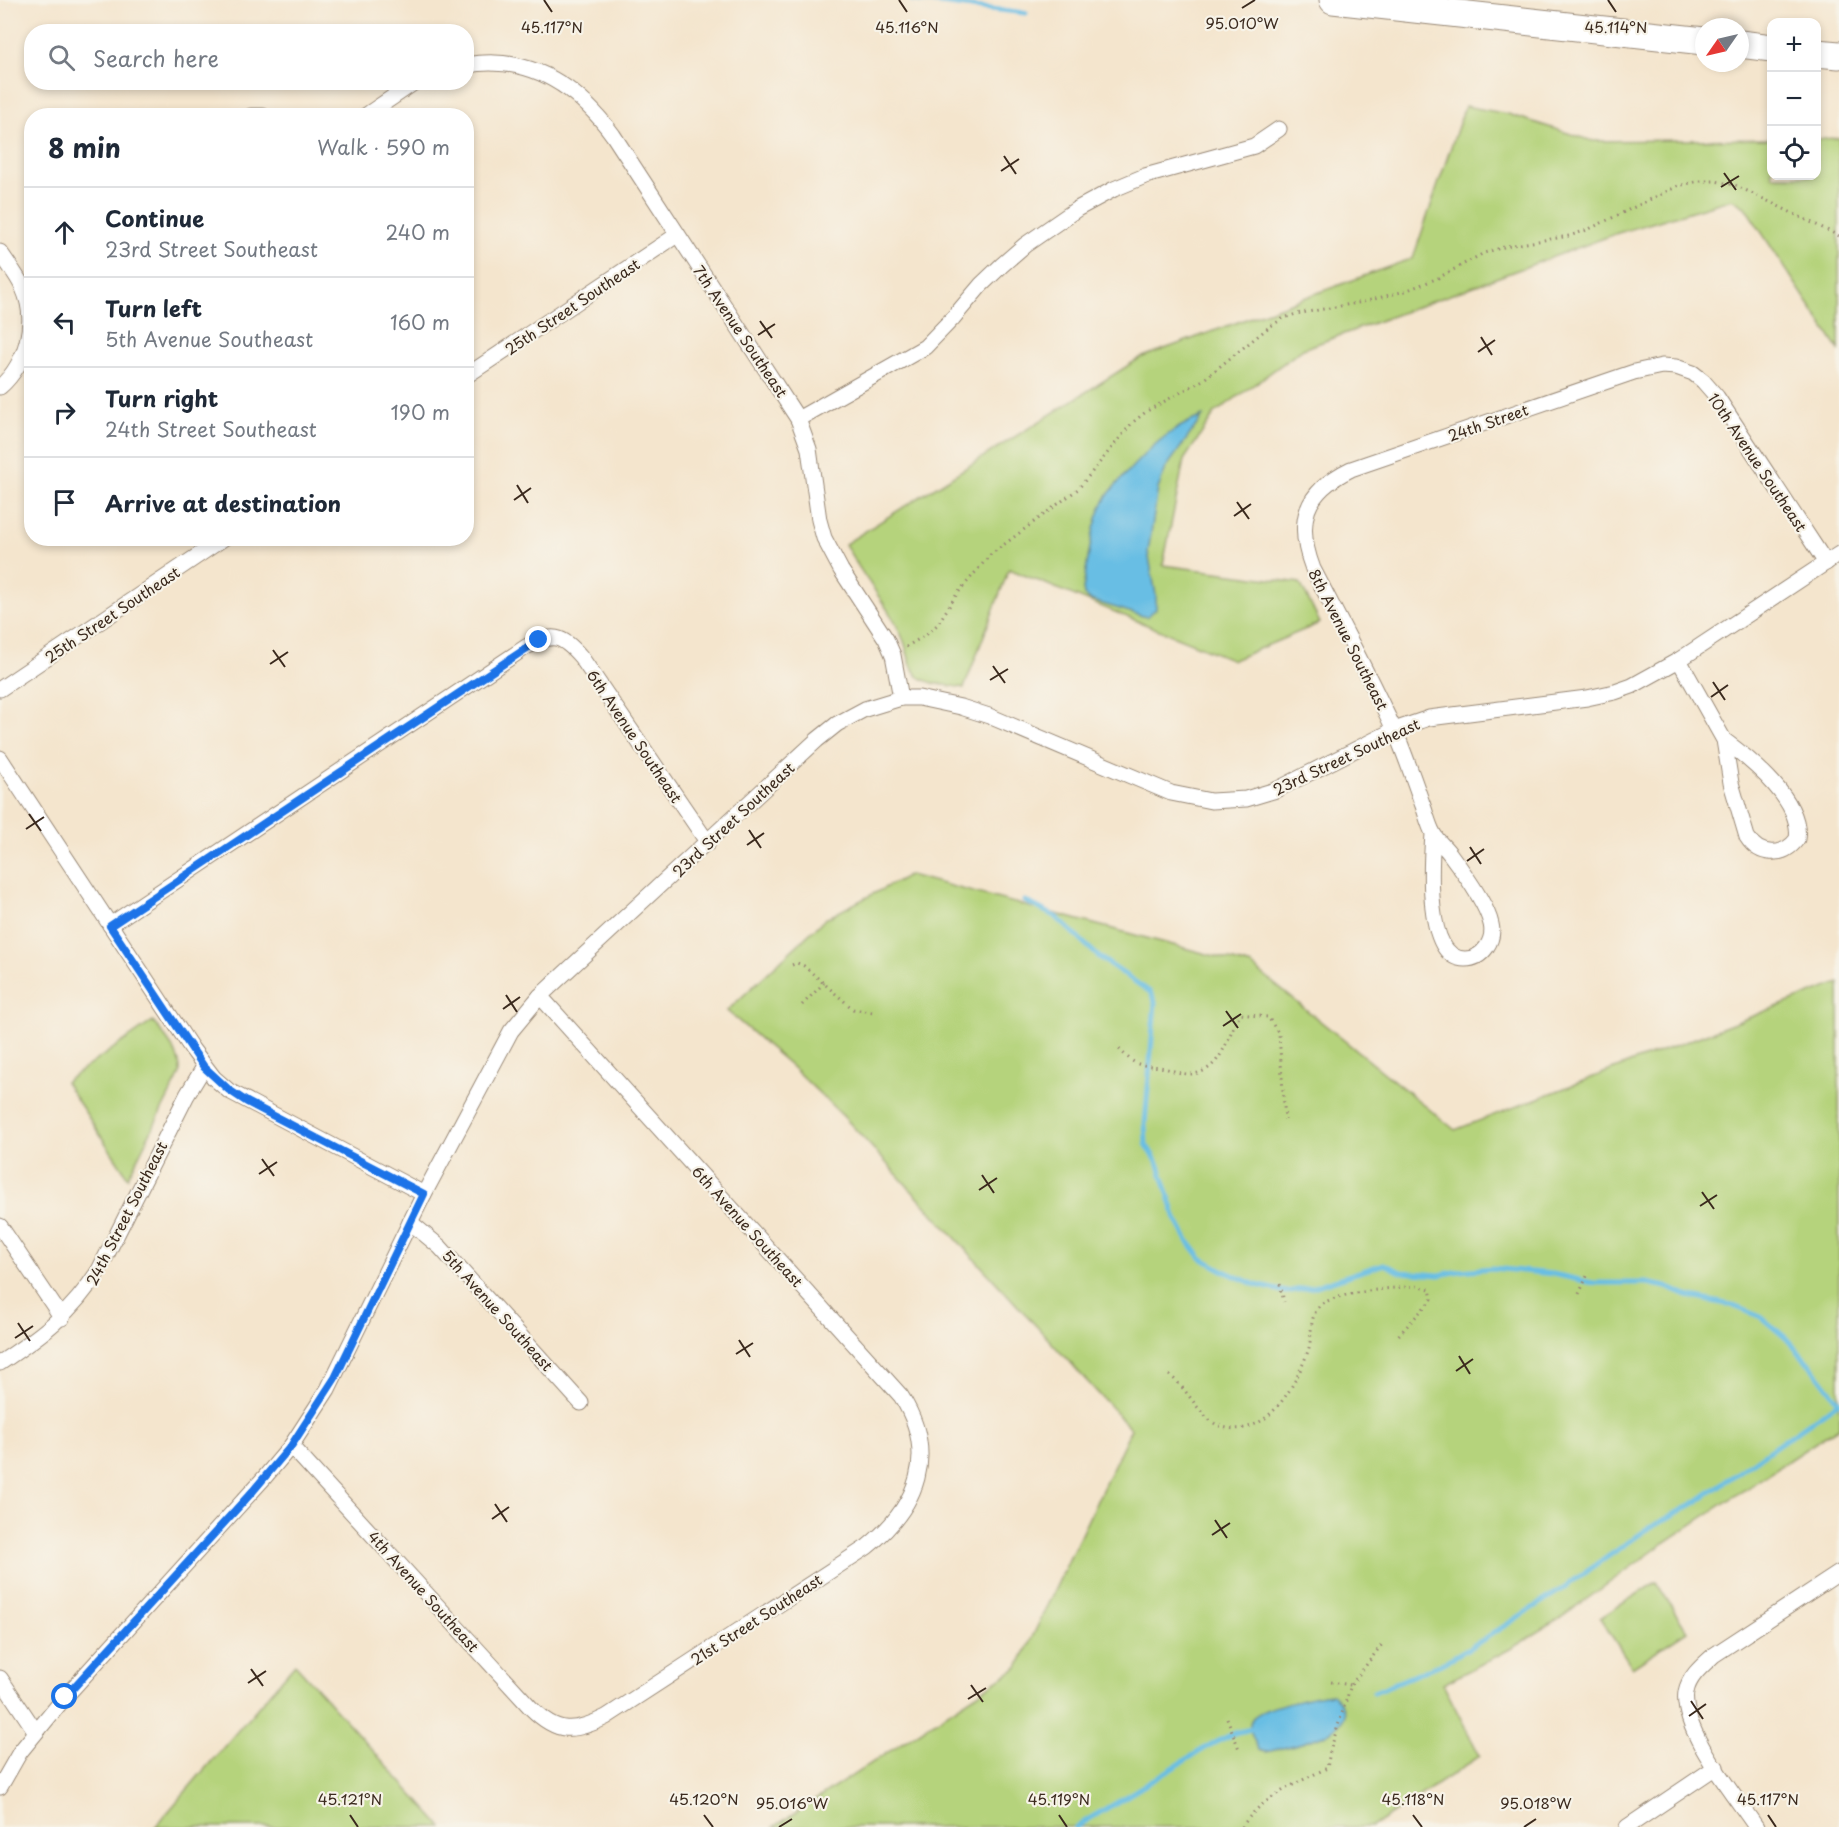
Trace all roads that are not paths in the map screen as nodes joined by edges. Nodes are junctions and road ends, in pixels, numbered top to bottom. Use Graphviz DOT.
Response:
graph roads {
  1 [pos="1333,0"];
  2 [pos="1695,39"];
  3 [pos="1749,45"];
  4 [pos="1767,47"];
  5 [pos="1821,53"];
  6 [pos="1839,55"];
  7 [pos="474,64"];
  8 [pos="403,90"];
  9 [pos="377,108"];
  10 [pos="1279,129"];
  11 [pos="677,235"];
  12 [pos="0,252"];
  13 [pos="24,292"];
  14 [pos="24,351"];
  15 [pos="1683,369"];
  16 [pos="474,371"];
  17 [pos="0,387"];
  18 [pos="798,419"];
  19 [pos="1308,508"];
  20 [pos="212,546"];
  21 [pos="1839,554"];
  22 [pos="1826,563"];
  23 [pos="1679,660"];
  24 [pos="0,689"];
  25 [pos="901,698"];
  26 [pos="1394,730"];
  27 [pos="1724,740"];
  28 [pos="0,758"];
  29 [pos="1433,834"];
  30 [pos="708,843"];
  31 [pos="110,926"];
  32 [pos="540,996"];
  33 [pos="204,1067"];
  34 [pos="424,1194"];
  35 [pos="410,1222"];
  36 [pos="0,1226"];
  37 [pos="62,1318"];
  38 [pos="0,1363"];
  39 [pos="581,1403"];
  40 [pos="291,1446"];
  41 [pos="918,1473"];
  42 [pos="1839,1573"];
  43 [pos="0,1678"];
  44 [pos="562,1729"];
  45 [pos="36,1732"];
  46 [pos="1716,1767"];
  47 [pos="0,1787"];
  48 [pos="1627,1827"];
  49 [pos="1756,1827"];
  1 -- 2 [label="highway"];
  3 -- 4 [label="highway"];
  5 -- 6 [label="highway"];
  7 -- 11 [label="street, 7th Avenue Southeast"];
  8 -- 9 [label="street"];
  10 -- 18 [label="street"];
  11 -- 16 [label="street, 25th Street Southeast"];
  11 -- 18 [label="street, 7th Avenue Southeast"];
  12 -- 13 [label="street"];
  14 -- 17 [label="street"];
  15 -- 19 [label="street, 24th Street"];
  15 -- 22 [label="street, 10th Avenue Southeast"];
  18 -- 25 [label="street, 7th Avenue Southeast"];
  19 -- 26 [label="street, 8th Avenue Southeast"];
  20 -- 24 [label="street, 25th Street Southeast"];
  21 -- 22 [label="street, 23rd Street Southeast"];
  22 -- 23 [label="street, 23rd Street Southeast"];
  23 -- 26 [label="street, 23rd Street Southeast"];
  23 -- 27 [label="street"];
  25 -- 26 [label="street, 23rd Street Southeast"];
  25 -- 30 [label="street, 23rd Street Southeast"];
  26 -- 29 [label="street, 8th Avenue Southeast"];
  27 -- 27 [label="street"];
  28 -- 31 [label="street"];
  29 -- 29 [label="street, 8th Avenue Southeast"];
  30 -- 31 [label="street, 6th Avenue Southeast"];
  30 -- 32 [label="street, 23rd Street Southeast"];
  31 -- 33 [label="street"];
  32 -- 34 [label="street, 23rd Street Southeast"];
  32 -- 41 [label="street, 6th Avenue Southeast"];
  33 -- 34 [label="street"];
  33 -- 37 [label="street, 24th Street Southeast"];
  34 -- 35 [label="street, 23rd Street Southeast"];
  35 -- 39 [label="street, 5th Avenue Southeast"];
  35 -- 40 [label="street, 23rd Street Southeast"];
  36 -- 37 [label="street"];
  37 -- 38 [label="street, 24th Street Southeast"];
  40 -- 44 [label="street, 4th Avenue Southeast"];
  40 -- 45 [label="street, 23rd Street Southeast"];
  41 -- 44 [label="street, 21st Street Southeast"];
  42 -- 46 [label="street"];
  43 -- 45 [label="street"];
  45 -- 47 [label="street, 23rd Street Southeast"];
  46 -- 48 [label="street"];
  46 -- 49 [label="street"];
}
